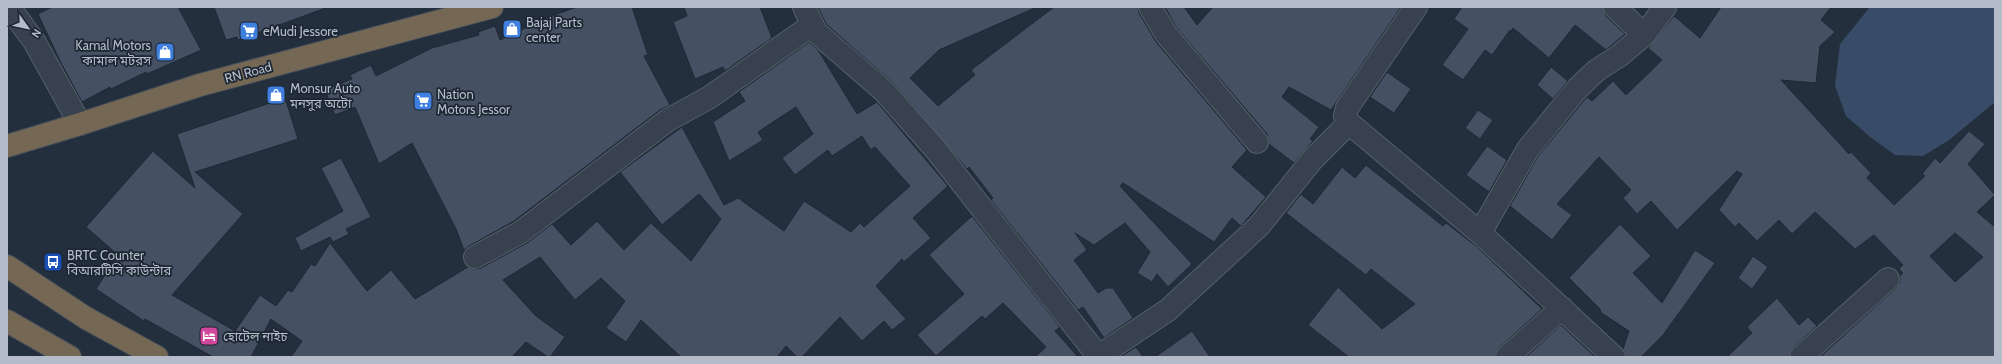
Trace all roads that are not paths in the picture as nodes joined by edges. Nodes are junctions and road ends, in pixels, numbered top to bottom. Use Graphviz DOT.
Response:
graph roads {
  1 [pos="9,7"];
  2 [pos="492,7"];
  3 [pos="1150,7"];
  4 [pos="1416,7"];
  5 [pos="1615,7"];
  6 [pos="1665,7"];
  7 [pos="445,13"];
  8 [pos="808,16"];
  9 [pos="1644,35"];
  10 [pos="1349,122"];
  11 [pos="80,124"];
  12 [pos="1257,142"];
  13 [pos="7,146"];
  14 [pos="1480,232"];
  15 [pos="475,258"];
  16 [pos="7,266"];
  17 [pos="1888,279"];
  18 [pos="1562,308"];
  19 [pos="7,320"];
  20 [pos="51,351"];
  21 [pos="70,357"];
  22 [pos="157,357"];
  23 [pos="1099,357"];
  24 [pos="1507,357"];
  25 [pos="1614,357"];
  26 [pos="1801,357"];
  1 -- 11 [label="street"];
  2 -- 7 [label="highway, RN Road"];
  3 -- 12 [label="street"];
  4 -- 10 [label="street"];
  5 -- 9 [label="street"];
  6 -- 9 [label="street"];
  7 -- 11 [label="highway, RN Road"];
  8 -- 15 [label="street"];
  8 -- 23 [label="street"];
  9 -- 14 [label="street"];
  10 -- 14 [label="street"];
  10 -- 23 [label="street"];
  11 -- 13 [label="highway, RN Road"];
  14 -- 18 [label="street"];
  16 -- 22 [label="highway"];
  17 -- 26 [label="street"];
  18 -- 24 [label="street"];
  18 -- 25 [label="street"];
  19 -- 20 [label="highway"];
  20 -- 21 [label="highway"];
}
